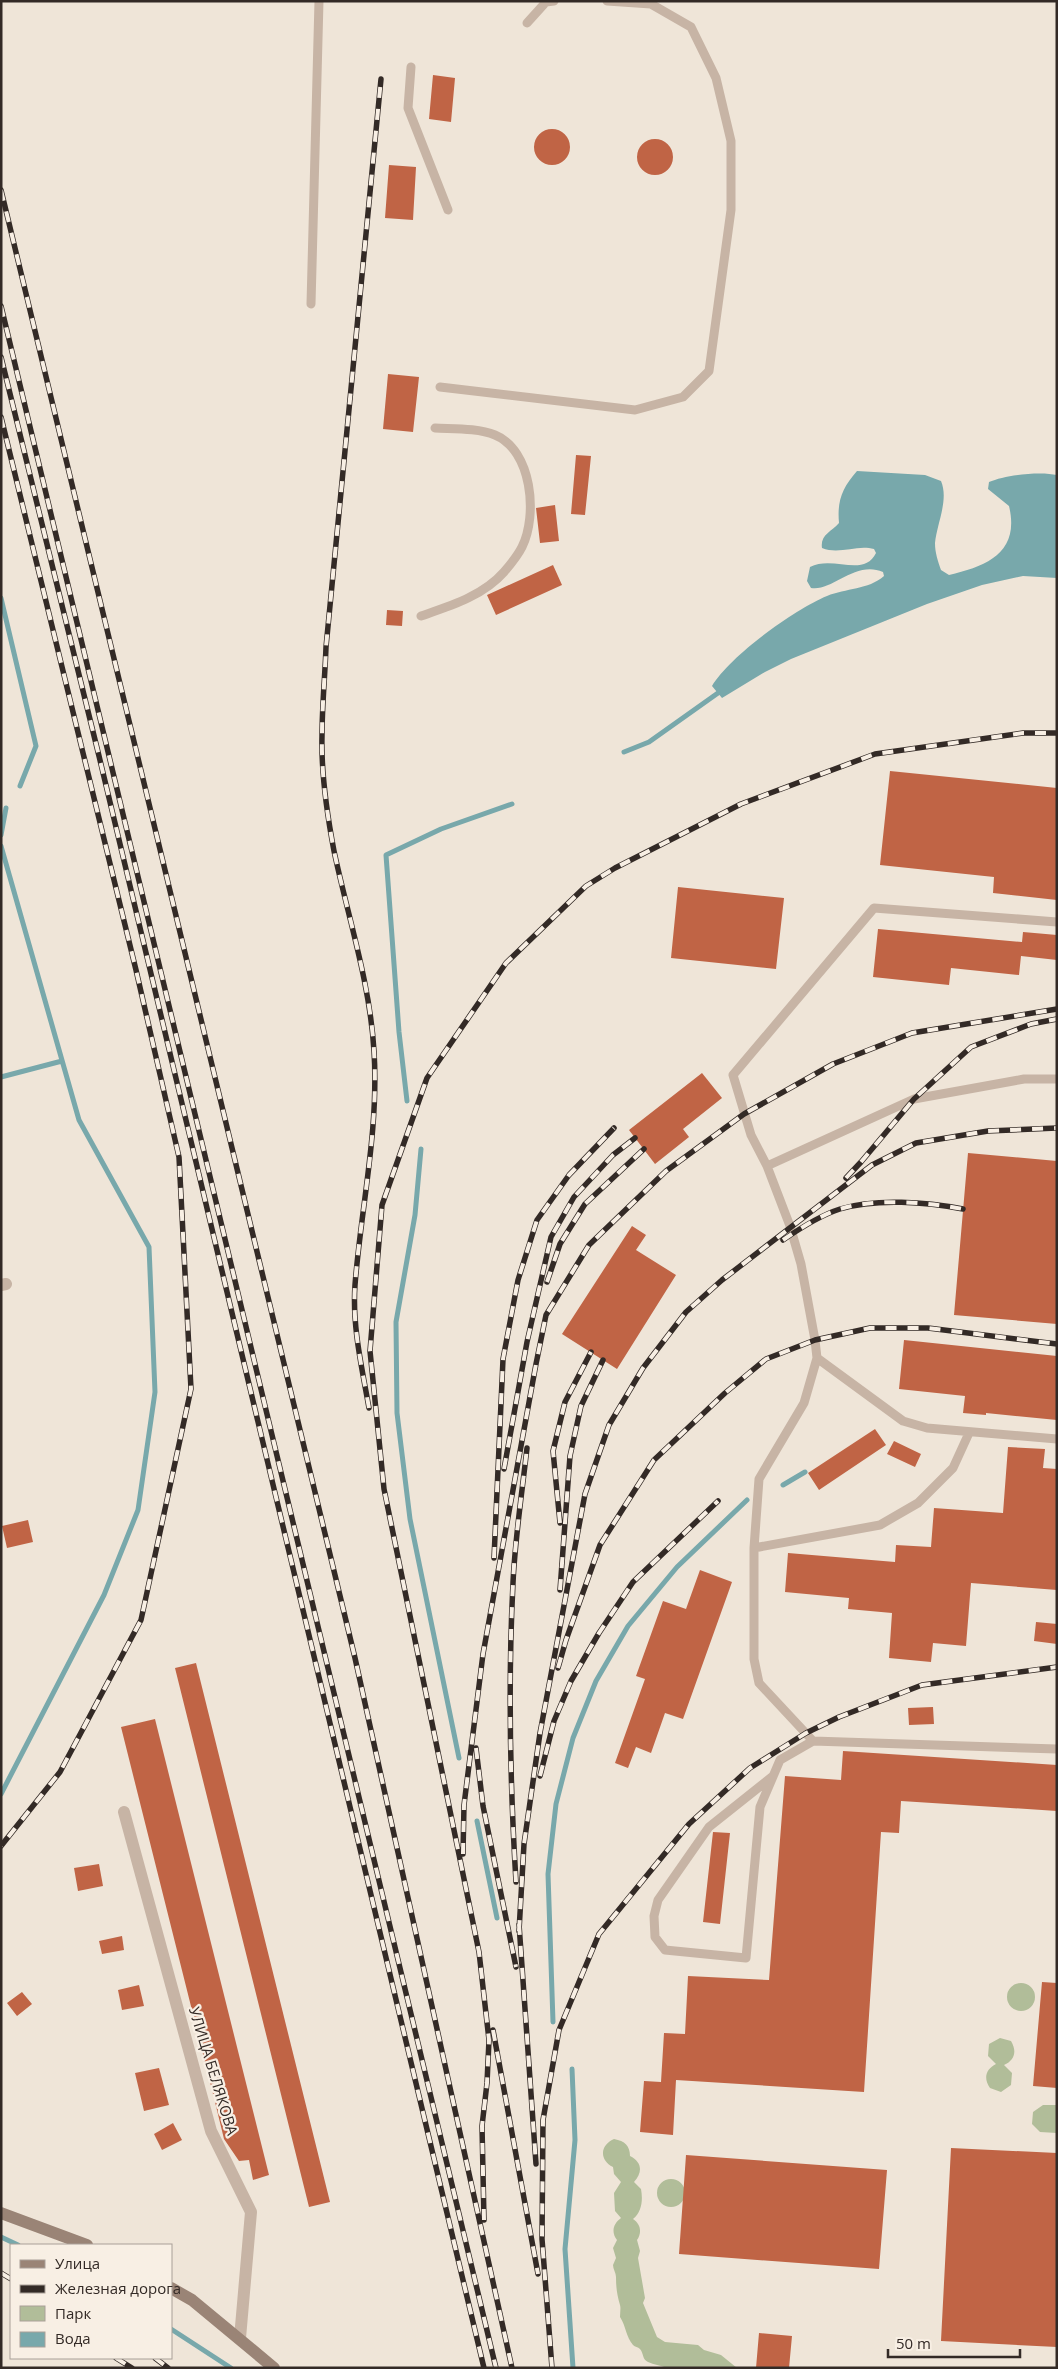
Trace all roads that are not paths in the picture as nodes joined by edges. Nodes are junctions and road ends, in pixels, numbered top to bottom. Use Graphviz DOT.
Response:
graph roads {
  1 [pos="319,1"];
  2 [pos="554,1"];
  3 [pos="607,1"];
  4 [pos="527,23"];
  5 [pos="411,66"];
  6 [pos="448,210"];
  7 [pos="311,304"];
  8 [pos="440,387"];
  9 [pos="435,428"];
  10 [pos="421,616"];
  11 [pos="1057,922"];
  12 [pos="1057,1079"];
  13 [pos="767,1166"];
  14 [pos="817,1358"];
  15 [pos="969,1433"];
  16 [pos="1057,1439"];
  17 [pos="754,1548"];
  18 [pos="812,1741"];
  19 [pos="1057,1749"];
  20 [pos="773,1776"];
  21 [pos="124,1812"];
  22 [pos="1,2213"];
  23 [pos="84,2244"];
  24 [pos="172,2289"];
  25 [pos="240,2338"];
  26 [pos="274,2368"];
  1 -- 7 [label="lane"];
  2 -- 4 [label="lane"];
  3 -- 8 [label="lane"];
  5 -- 6 [label="lane"];
  9 -- 10 [label="lane"];
  11 -- 13 [label="lane"];
  12 -- 13 [label="lane"];
  13 -- 14 [label="lane"];
  14 -- 15 [label="lane"];
  14 -- 17 [label="lane"];
  15 -- 16 [label="lane"];
  15 -- 17 [label="lane"];
  17 -- 18 [label="lane"];
  18 -- 19 [label="lane"];
  18 -- 20 [label="lane"];
  20 -- 20 [label="lane"];
  21 -- 25 [label="street, УЛИЦА БЕЛЯКОВА"];
  22 -- 23 [label="main road"];
  24 -- 25 [label="main road"];
  25 -- 26 [label="main road"];
}
